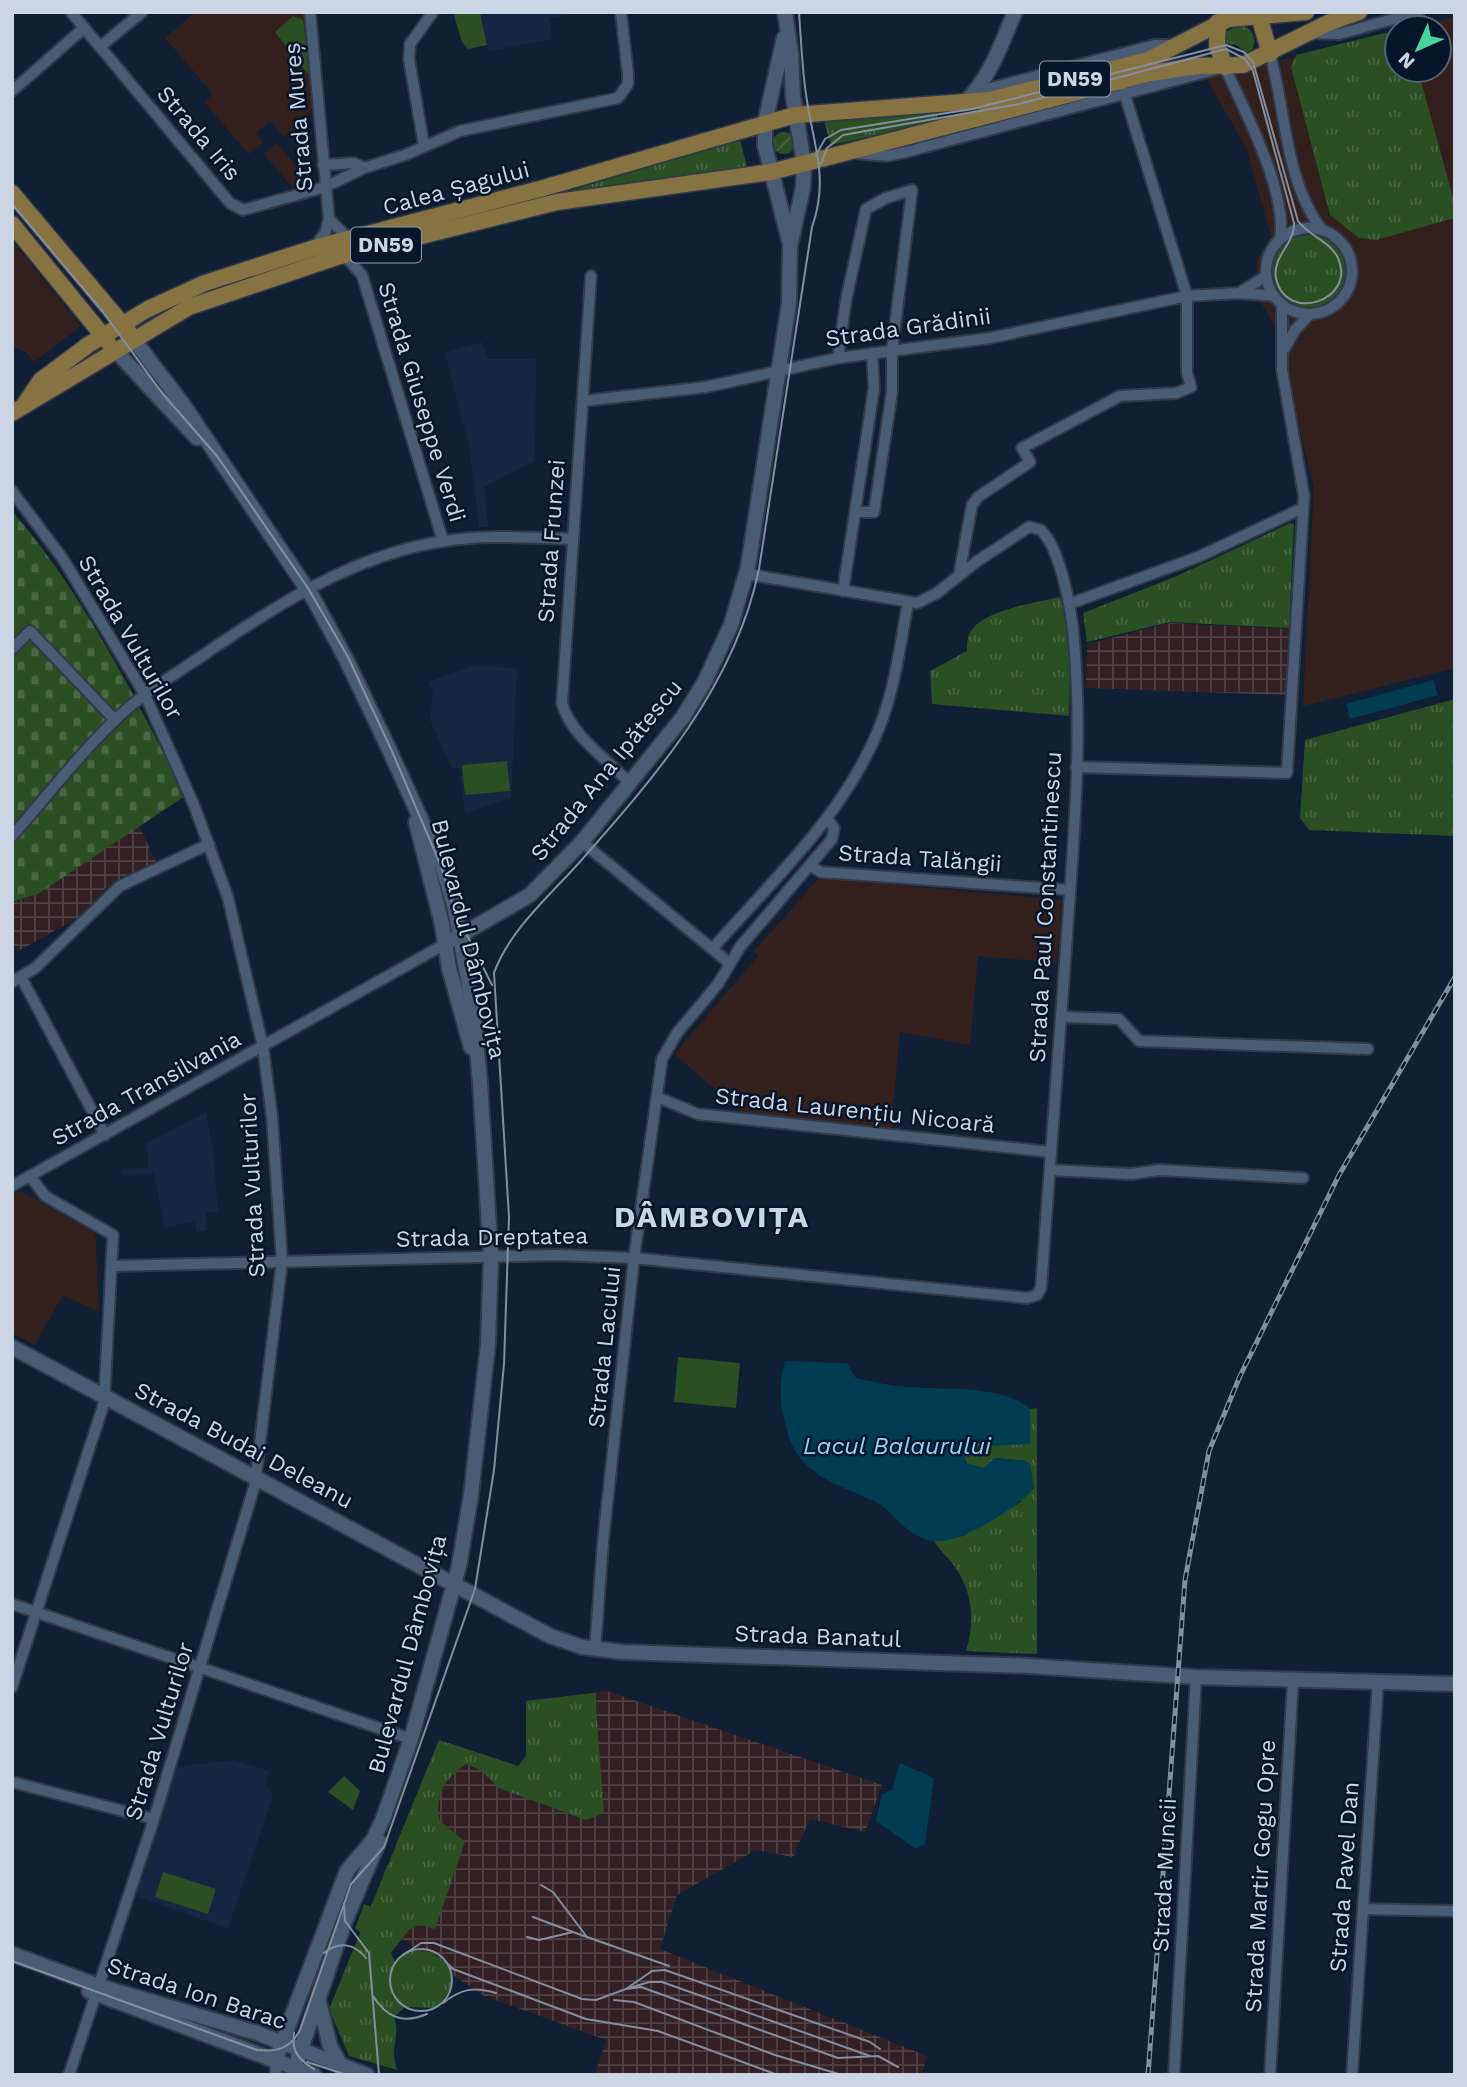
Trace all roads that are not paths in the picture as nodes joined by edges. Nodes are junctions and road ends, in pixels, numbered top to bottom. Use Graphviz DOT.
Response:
graph roads {
  1 [pos="71,12"];
  2 [pos="142,12"];
  3 [pos="310,12"];
  4 [pos="433,12"];
  5 [pos="621,12"];
  6 [pos="1015,12"];
  7 [pos="1359,12"];
  8 [pos="1419,12"];
  9 [pos="1304,13"];
  10 [pos="1239,14"];
  11 [pos="1259,16"];
  12 [pos="1219,17"];
  13 [pos="786,19"];
  14 [pos="84,28"];
  15 [pos="1310,33"];
  16 [pos="1182,45"];
  17 [pos="100,47"];
  18 [pos="1270,54"];
  19 [pos="995,59"];
  20 [pos="1225,67"];
  21 [pos="998,85"];
  22 [pos="12,91"];
  23 [pos="1124,92"];
  24 [pos="970,97"];
  25 [pos="795,115"];
  26 [pos="765,122"];
  27 [pos="424,146"];
  28 [pos="845,152"];
  29 [pos="804,163"];
  30 [pos="323,165"];
  31 [pos="365,168"];
  32 [pos="771,172"];
  33 [pos="325,187"];
  34 [pos="12,193"];
  35 [pos="329,219"];
  36 [pos="12,224"];
  37 [pos="1322,230"];
  38 [pos="349,239"];
  39 [pos="1280,239"];
  40 [pos="790,246"];
  41 [pos="314,248"];
  42 [pos="367,249"];
  43 [pos="344,255"];
  44 [pos="362,275"];
  45 [pos="591,276"];
  46 [pos="1266,276"];
  47 [pos="1239,293"];
  48 [pos="1187,296"];
  49 [pos="1273,296"];
  50 [pos="1282,305"];
  51 [pos="1310,314"];
  52 [pos="122,324"];
  53 [pos="103,336"];
  54 [pos="134,340"];
  55 [pos="892,350"];
  56 [pos="1284,350"];
  57 [pos="116,351"];
  58 [pos="872,353"];
  59 [pos="838,358"];
  60 [pos="779,370"];
  61 [pos="583,401"];
  62 [pos="26,402"];
  63 [pos="12,413"];
  64 [pos="211,451"];
  65 [pos="12,491"];
  66 [pos="1303,508"];
  67 [pos="855,512"];
  68 [pos="572,539"];
  69 [pos="443,541"];
  70 [pos="747,574"];
  71 [pos="959,575"];
  72 [pos="307,589"];
  73 [pos="843,591"];
  74 [pos="908,603"];
  75 [pos="1069,604"];
  76 [pos="12,649"];
  77 [pos="145,695"];
  78 [pos="115,720"];
  79 [pos="1076,767"];
  80 [pos="631,783"];
  81 [pos="414,807"];
  82 [pos="827,818"];
  83 [pos="12,836"];
  84 [pos="582,842"];
  85 [pos="209,844"];
  86 [pos="811,866"];
  87 [pos="1070,895"];
  88 [pos="460,936"];
  89 [pos="445,944"];
  90 [pos="712,949"];
  91 [pos="728,962"];
  92 [pos="17,979"];
  93 [pos="1060,1017"];
  94 [pos="262,1047"];
  95 [pos="1368,1049"];
  96 [pos="480,1082"];
  97 [pos="657,1097"];
  98 [pos="105,1135"];
  99 [pos="1051,1152"];
  100 [pos="1050,1170"];
  101 [pos="30,1176"];
  102 [pos="1303,1178"];
  103 [pos="12,1186"];
  104 [pos="634,1258"];
  105 [pos="491,1259"];
  106 [pos="282,1261"];
  107 [pos="113,1266"];
  108 [pos="1037,1295"];
  109 [pos="12,1347"];
  110 [pos="105,1397"];
  111 [pos="256,1478"];
  112 [pos="455,1583"];
  113 [pos="12,1604"];
  114 [pos="37,1612"];
  115 [pos="595,1650"];
  116 [pos="201,1667"];
  117 [pos="1196,1677"];
  118 [pos="1293,1680"];
  119 [pos="1378,1682"];
  120 [pos="1455,1684"];
  121 [pos="12,1686"];
  122 [pos="411,1739"];
  123 [pos="12,1782"];
  124 [pos="154,1819"];
  125 [pos="383,1819"];
  126 [pos="1363,1909"];
  127 [pos="1455,1911"];
  128 [pos="12,1954"];
  129 [pos="12,1964"];
  130 [pos="98,1990"];
  131 [pos="319,1999"];
  132 [pos="281,2043"];
  133 [pos="300,2051"];
  134 [pos="341,2066"];
  135 [pos="276,2068"];
  136 [pos="293,2071"];
  137 [pos="69,2075"];
  138 [pos="314,2075"];
  139 [pos="368,2075"];
  140 [pos="1174,2075"];
  141 [pos="1270,2075"];
  142 [pos="1352,2075"];
  1 -- 14 [label="street, Strada Iris"];
  2 -- 17 [label="street"];
  3 -- 30 [label="street, Strada Mureș"];
  4 -- 27 [label="street"];
  5 -- 27 [label="street, Strada Iris"];
  6 -- 19 [label="main road"];
  7 -- 15 [label="main road, DN59"];
  8 -- 15 [label="street"];
  9 -- 11 [label="main road, DN59"];
  10 -- 11 [label="main road, DN59"];
  10 -- 12 [label="main road, DN59"];
  11 -- 18 [label="main road"];
  12 -- 16 [label="main road, DN59"];
  12 -- 20 [label="main road"];
  13 -- 25 [label="main road"];
  13 -- 26 [label="main road"];
  14 -- 17 [label="street, Strada Iris"];
  14 -- 22 [label="street"];
  15 -- 18 [label="main road, DN59"];
  16 -- 21 [label="street"];
  16 -- 24 [label="main road, DN59"];
  17 -- 33 [label="street, Strada Iris"];
  18 -- 20 [label="main road, DN59"];
  18 -- 37 [label="street"];
  19 -- 21 [label="street"];
  19 -- 24 [label="main road"];
  20 -- 23 [label="street"];
  20 -- 28 [label="main road, DN59"];
  20 -- 39 [label="street"];
  21 -- 24 [label="street"];
  23 -- 28 [label="street"];
  23 -- 48 [label="street"];
  24 -- 25 [label="main road, DN59"];
  25 -- 26 [label="main road, DN59"];
  25 -- 29 [label="main road, Strada Ana Ipătescu"];
  26 -- 32 [label="main road, Strada Ana Ipătescu"];
  26 -- 38 [label="main road, Calea Șagului / DN59"];
  27 -- 31 [label="street, Strada Iris"];
  28 -- 29 [label="main road, DN59"];
  29 -- 32 [label="main road, DN59"];
  29 -- 40 [label="main road, Strada Ana Ipătescu"];
  30 -- 31 [label="street"];
  30 -- 33 [label="street, Strada Mureș"];
  31 -- 33 [label="street, Strada Iris"];
  32 -- 40 [label="main road, Strada Ana Ipătescu"];
  32 -- 42 [label="main road, Calea Șagului / DN59"];
  33 -- 35 [label="street, Strada Mureș"];
  34 -- 52 [label="main road"];
  35 -- 38 [label="street, Strada Mureș"];
  35 -- 41 [label="street, Strada Mureș"];
  36 -- 53 [label="main road"];
  37 -- 39 [label="street"];
  37 -- 51 [label="street"];
  38 -- 41 [label="main road, Calea Șagului / DN59"];
  39 -- 46 [label="street"];
  40 -- 60 [label="main road, Strada Ana Ipătescu"];
  41 -- 52 [label="main road, Calea Șagului / DN59"];
  42 -- 43 [label="main road, Calea Șagului / DN59"];
  42 -- 44 [label="street, Strada Giuseppe Verdi"];
  43 -- 44 [label="street, Strada Giuseppe Verdi"];
  43 -- 54 [label="main road, Calea Șagului / DN59"];
  44 -- 69 [label="street, Strada Giuseppe Verdi"];
  45 -- 61 [label="street, Strada Frunzei"];
  46 -- 47 [label="street, Strada Grădinii"];
  46 -- 49 [label="street"];
  47 -- 48 [label="street, Strada Grădinii"];
  47 -- 49 [label="street, Strada Grădinii"];
  48 -- 55 [label="street, Strada Grădinii"];
  48 -- 71 [label="street"];
  49 -- 50 [label="street"];
  50 -- 51 [label="street"];
  50 -- 56 [label="street"];
  51 -- 56 [label="street"];
  52 -- 53 [label="main road, Calea Șagului / DN59"];
  52 -- 54 [label="main road"];
  53 -- 57 [label="main road"];
  53 -- 62 [label="main road, Calea Șagului / DN59"];
  54 -- 57 [label="main road, Calea Șagului / DN59"];
  54 -- 64 [label="main road, Bulevardul Dâmbovița"];
  55 -- 58 [label="street, Strada Grădinii"];
  55 -- 59 [label="street"];
  55 -- 67 [label="street"];
  56 -- 66 [label="street"];
  57 -- 62 [label="main road, Calea Șagului / DN59"];
  57 -- 64 [label="main road, Bulevardul Dâmbovița"];
  58 -- 59 [label="street, Strada Grădinii"];
  58 -- 67 [label="street"];
  59 -- 60 [label="street, Strada Grădinii"];
  60 -- 61 [label="street, Strada Grădinii"];
  60 -- 70 [label="main road, Strada Ana Ipătescu"];
  61 -- 68 [label="street, Strada Frunzei"];
  62 -- 63 [label="main road, Calea Șagului / DN59"];
  64 -- 72 [label="main road, Bulevardul Dâmbovița"];
  65 -- 77 [label="street, Strada Vulturilor"];
  66 -- 75 [label="street"];
  66 -- 79 [label="street"];
  67 -- 73 [label="street"];
  68 -- 69 [label="street"];
  68 -- 80 [label="street, Strada Frunzei"];
  69 -- 72 [label="street"];
  70 -- 73 [label="street"];
  70 -- 80 [label="main road, Strada Ana Ipătescu"];
  71 -- 74 [label="street"];
  71 -- 75 [label="street, Strada Paul Constantinescu"];
  72 -- 77 [label="street"];
  72 -- 81 [label="main road, Bulevardul Dâmbovița"];
  73 -- 74 [label="street"];
  74 -- 82 [label="street, Strada Lacului"];
  75 -- 79 [label="street, Strada Paul Constantinescu"];
  76 -- 78 [label="street"];
  77 -- 78 [label="street"];
  77 -- 85 [label="street, Strada Vulturilor"];
  78 -- 83 [label="street"];
  79 -- 87 [label="street, Strada Paul Constantinescu"];
  80 -- 84 [label="main road, Strada Ana Ipătescu"];
  81 -- 88 [label="main road, Bulevardul Dâmbovița"];
  81 -- 89 [label="main road, Bulevardul Dâmbovița"];
  82 -- 86 [label="street, Strada Lacului"];
  82 -- 90 [label="street, Strada Lacului"];
  84 -- 88 [label="main road, Strada Ana Ipătescu"];
  84 -- 90 [label="street"];
  85 -- 92 [label="street"];
  85 -- 94 [label="street, Strada Vulturilor"];
  86 -- 87 [label="street, Strada Talăngii"];
  86 -- 91 [label="street, Strada Lacului"];
  87 -- 93 [label="street, Strada Paul Constantinescu"];
  88 -- 89 [label="main road, Strada Ana Ipătescu"];
  88 -- 96 [label="main road, Bulevardul Dâmbovița"];
  89 -- 94 [label="street, Strada Ana Ipătescu"];
  89 -- 96 [label="main road, Bulevardul Dâmbovița"];
  90 -- 91 [label="street"];
  91 -- 97 [label="street, Strada Lacului"];
  92 -- 98 [label="street"];
  93 -- 95 [label="street"];
  93 -- 99 [label="street, Strada Paul Constantinescu"];
  94 -- 98 [label="street, Strada Transilvania"];
  94 -- 106 [label="street, Strada Vulturilor"];
  96 -- 105 [label="main road, Bulevardul Dâmbovița"];
  97 -- 99 [label="street, Strada Laurențiu Nicoară"];
  97 -- 104 [label="street, Strada Lacului"];
  98 -- 101 [label="street, Strada Transilvania"];
  99 -- 100 [label="street, Strada Paul Constantinescu"];
  100 -- 102 [label="street"];
  100 -- 108 [label="street, Strada Paul Constantinescu"];
  101 -- 103 [label="street, Strada Transilvania"];
  101 -- 107 [label="street"];
  104 -- 105 [label="street, Strada Dreptatea"];
  104 -- 108 [label="street, Strada Dreptatea"];
  104 -- 115 [label="street, Strada Lacului"];
  105 -- 106 [label="street, Strada Dreptatea"];
  105 -- 112 [label="main road, Bulevardul Dâmbovița"];
  106 -- 107 [label="street, Strada Dreptatea"];
  106 -- 111 [label="street, Strada Vulturilor"];
  107 -- 110 [label="street"];
  109 -- 110 [label="main road, Strada Budai Deleanu"];
  110 -- 111 [label="main road, Strada Budai Deleanu"];
  110 -- 114 [label="street"];
  111 -- 112 [label="main road, Strada Budai Deleanu"];
  111 -- 116 [label="street, Strada Vulturilor"];
  112 -- 115 [label="main road, Strada Banatul"];
  112 -- 122 [label="main road, Bulevardul Dâmbovița"];
  113 -- 114 [label="street"];
  114 -- 116 [label="street"];
  114 -- 121 [label="street"];
  115 -- 117 [label="main road, Strada Banatul"];
  116 -- 122 [label="street"];
  116 -- 124 [label="street, Strada Vulturilor"];
  117 -- 118 [label="main road, Strada Banatul"];
  117 -- 140 [label="street, Strada Muncii"];
  118 -- 119 [label="main road, Strada Banatul"];
  118 -- 141 [label="street, Strada Martir Gogu Opre"];
  119 -- 120 [label="main road, Strada Banatul"];
  119 -- 126 [label="street, Strada Pavel Dan"];
  122 -- 125 [label="main road, Bulevardul Dâmbovița"];
  123 -- 124 [label="street"];
  124 -- 130 [label="street, Strada Vulturilor"];
  125 -- 131 [label="main road, Bulevardul Dâmbovița"];
  125 -- 132 [label="main road, Bulevardul Dâmbovița"];
  126 -- 127 [label="street"];
  126 -- 142 [label="street, Strada Pavel Dan"];
  128 -- 130 [label="main road, Strada Ion Barac"];
  129 -- 130 [label="main road, Strada Ion Barac"];
  130 -- 132 [label="main road, Strada Ion Barac"];
  130 -- 135 [label="main road, Strada Ion Barac"];
  130 -- 137 [label="street, Strada Vulturilor"];
  131 -- 133 [label="main road, Bulevardul Dâmbovița"];
  131 -- 134 [label="main road"];
  132 -- 133 [label="main road, Strada Ion Barac"];
  132 -- 135 [label="main road, Bulevardul Dâmbovița"];
  133 -- 134 [label="main road, Strada Ion Barac"];
  133 -- 136 [label="main road, Bulevardul Dâmbovița"];
  134 -- 139 [label="main road, Strada Ion Barac"];
  135 -- 136 [label="main road, Strada Ion Barac"];
  136 -- 138 [label="main road, Strada Ion Barac"];
}
